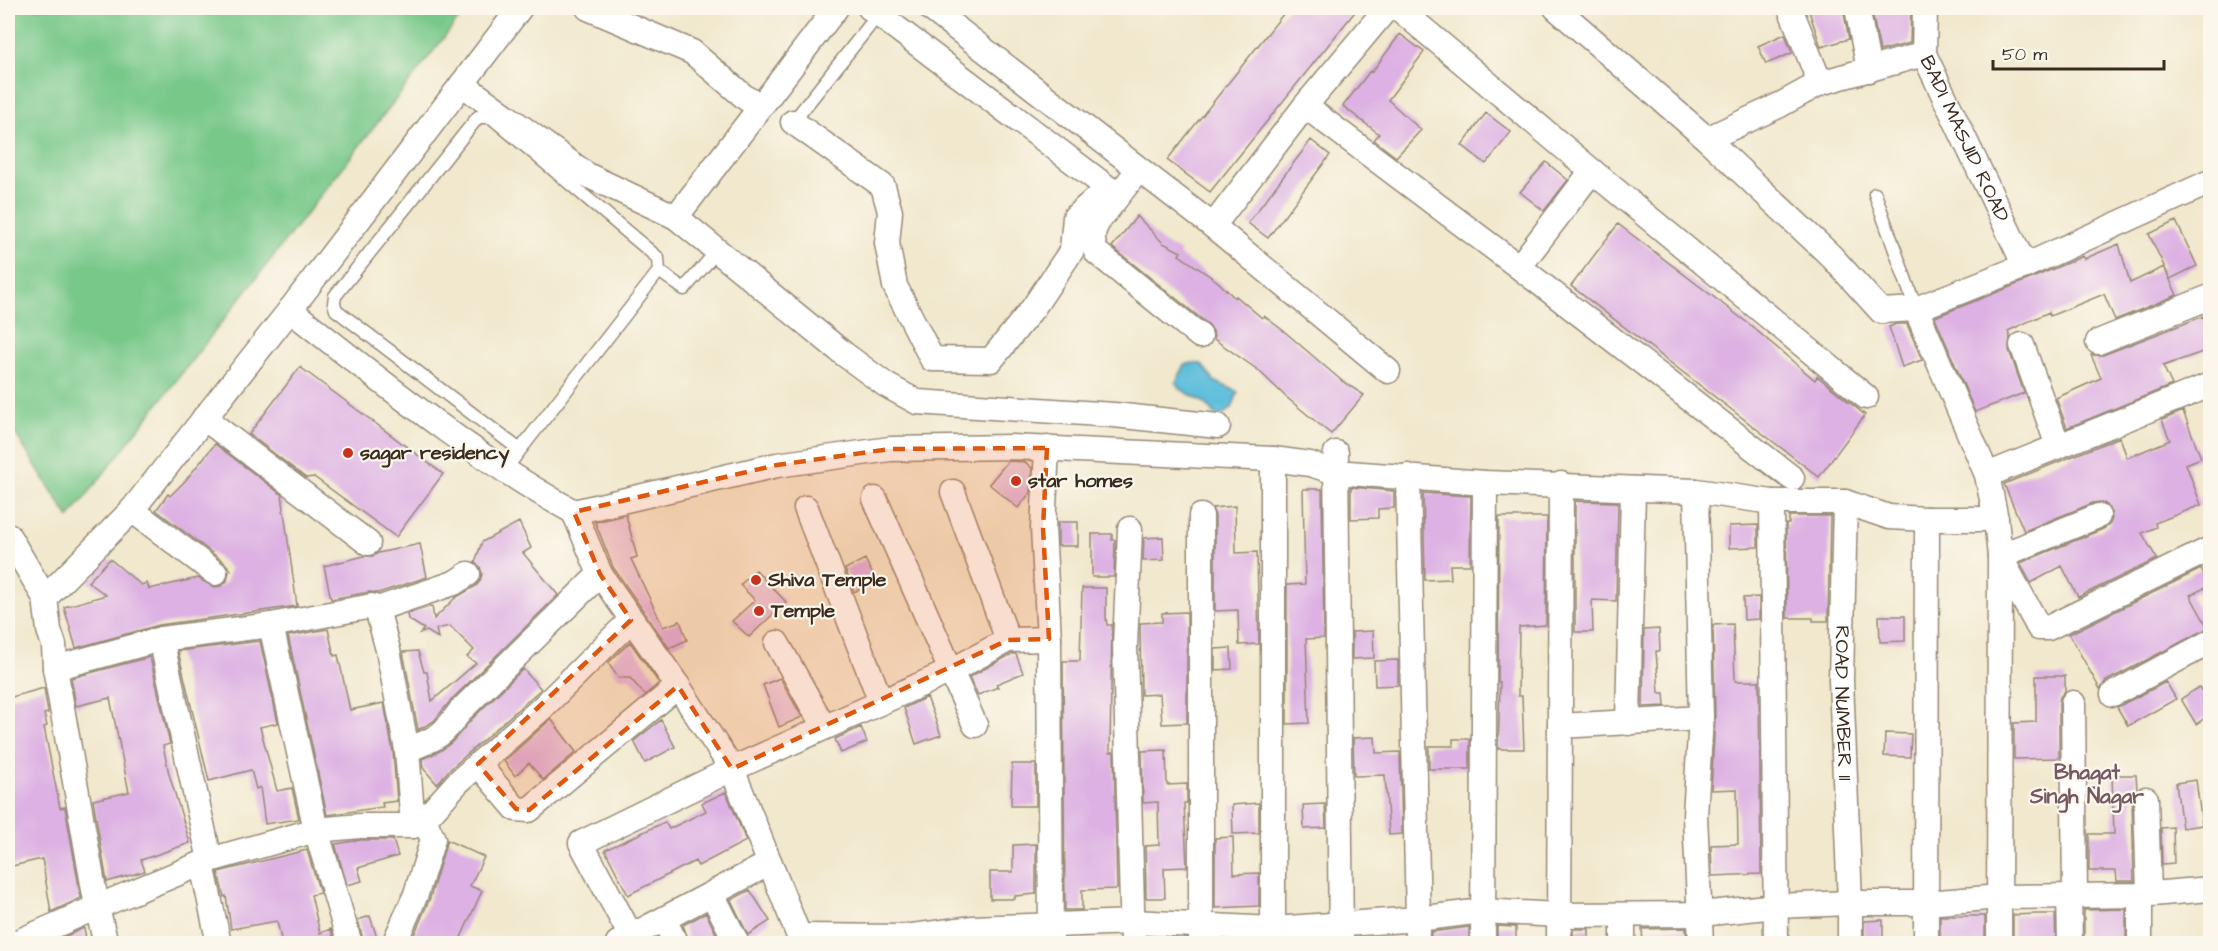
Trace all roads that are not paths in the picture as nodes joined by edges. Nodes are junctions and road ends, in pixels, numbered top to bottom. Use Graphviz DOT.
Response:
graph roads {
  1 [pos="520,8"];
  2 [pos="588,8"];
  3 [pos="836,8"];
  4 [pos="930,8"];
  5 [pos="1387,8"];
  6 [pos="1398,8"];
  7 [pos="1556,8"];
  8 [pos="1790,8"];
  9 [pos="1857,8"];
  10 [pos="1925,8"];
  11 [pos="877,10"];
  12 [pos="1924,54"];
  13 [pos="1869,70"];
  14 [pos="1820,83"];
  15 [pos="462,84"];
  16 [pos="762,105"];
  17 [pos="1305,106"];
  18 [pos="793,122"];
  19 [pos="1707,139"];
  20 [pos="1139,169"];
  21 [pos="1592,171"];
  22 [pos="2211,182"];
  23 [pos="1875,194"];
  24 [pos="676,217"];
  25 [pos="1213,226"];
  26 [pos="717,251"];
  27 [pos="2025,266"];
  28 [pos="1519,267"];
  29 [pos="659,271"];
  30 [pos="2211,297"];
  31 [pos="1916,309"];
  32 [pos="290,310"];
  33 [pos="1200,336"];
  34 [pos="2098,342"];
  35 [pos="2022,345"];
  36 [pos="1388,371"];
  37 [pos="2211,385"];
  38 [pos="1866,396"];
  39 [pos="204,418"];
  40 [pos="1218,426"];
  41 [pos="2058,446"];
  42 [pos="1047,448"];
  43 [pos="520,450"];
  44 [pos="1273,459"];
  45 [pos="1336,464"];
  46 [pos="504,471"];
  47 [pos="1987,475"];
  48 [pos="1408,476"];
  49 [pos="1792,478"];
  50 [pos="1485,483"];
  51 [pos="1561,484"];
  52 [pos="1632,489"];
  53 [pos="1696,491"];
  54 [pos="953,492"];
  55 [pos="875,499"];
  56 [pos="1773,502"];
  57 [pos="1845,502"];
  58 [pos="806,508"];
  59 [pos="132,510"];
  60 [pos="574,512"];
  61 [pos="1201,516"];
  62 [pos="2098,516"];
  63 [pos="1928,519"];
  64 [pos="1996,519"];
  65 [pos="1130,529"];
  66 [pos="8,535"];
  67 [pos="368,543"];
  68 [pos="2211,549"];
  69 [pos="2000,556"];
  70 [pos="215,573"];
  71 [pos="468,574"];
  72 [pos="600,574"];
  73 [pos="45,598"];
  74 [pos="377,609"];
  75 [pos="631,620"];
  76 [pos="272,625"];
  77 [pos="161,639"];
  78 [pos="1049,639"];
  79 [pos="1008,640"];
  80 [pos="2211,642"];
  81 [pos="777,643"];
  82 [pos="55,668"];
  83 [pos="951,671"];
  84 [pos="678,686"];
  85 [pos="2113,694"];
  86 [pos="881,702"];
  87 [pos="2073,703"];
  88 [pos="1701,718"];
  89 [pos="1628,723"];
  90 [pos="975,725"];
  91 [pos="1560,726"];
  92 [pos="824,727"];
  93 [pos="407,750"];
  94 [pos="478,764"];
  95 [pos="732,769"];
  96 [pos="2146,799"];
  97 [pos="419,823"];
  98 [pos="316,830"];
  99 [pos="206,862"];
  100 [pos="770,863"];
  101 [pos="2211,889"];
  102 [pos="712,894"];
  103 [pos="2145,894"];
  104 [pos="2072,895"];
  105 [pos="2000,897"];
  106 [pos="1850,903"];
  107 [pos="1926,903"];
  108 [pos="97,906"];
  109 [pos="1776,906"];
  110 [pos="1482,911"];
  111 [pos="1701,914"];
  112 [pos="1559,915"];
  113 [pos="1623,916"];
  114 [pos="664,919"];
  115 [pos="1418,919"];
  116 [pos="1133,933"];
  117 [pos="1051,934"];
  118 [pos="1201,934"];
  119 [pos="1340,934"];
  120 [pos="974,936"];
  121 [pos="1273,936"];
  122 [pos="735,939"];
  123 [pos="624,940"];
  124 [pos="800,940"];
  125 [pos="906,940"];
  126 [pos="13,944"];
  127 [pos="106,944"];
  128 [pos="219,944"];
  129 [pos="350,944"];
  130 [pos="394,944"];
  131 [pos="676,944"];
  132 [pos="1416,944"];
  133 [pos="1483,944"];
  134 [pos="1559,944"];
  135 [pos="1623,944"];
  136 [pos="1701,944"];
  137 [pos="1776,944"];
  138 [pos="1850,944"];
  139 [pos="1926,944"];
  140 [pos="1999,944"];
  141 [pos="2070,944"];
  142 [pos="2140,944"];
  1 -- 15 [label="street"];
  2 -- 16 [label="street"];
  3 -- 16 [label="street"];
  4 -- 20 [label="street"];
  5 -- 17 [label="street"];
  6 -- 21 [label="street"];
  7 -- 19 [label="street"];
  8 -- 14 [label="street"];
  9 -- 13 [label="street"];
  10 -- 12 [label="street, BADI MASJID ROAD"];
  11 -- 18 [label="lane"];
  11 -- 18 [label="street"];
  12 -- 13 [label="street"];
  12 -- 27 [label="street, BADI MASJID ROAD"];
  13 -- 14 [label="street"];
  14 -- 19 [label="street"];
  15 -- 24 [label="street"];
  15 -- 32 [label="street"];
  16 -- 24 [label="street"];
  17 -- 25 [label="street"];
  17 -- 28 [label="street"];
  19 -- 31 [label="street"];
  20 -- 25 [label="street"];
  20 -- 33 [label="street"];
  21 -- 28 [label="street"];
  21 -- 38 [label="street"];
  22 -- 27 [label="street"];
  23 -- 31 [label="lane"];
  24 -- 26 [label="street"];
  25 -- 36 [label="street"];
  26 -- 29 [label="lane"];
  26 -- 40 [label="street"];
  27 -- 31 [label="street"];
  28 -- 49 [label="street"];
  29 -- 43 [label="lane"];
  29 -- 43 [label="lane"];
  30 -- 34 [label="street"];
  31 -- 47 [label="street"];
  32 -- 39 [label="street"];
  32 -- 46 [label="street"];
  35 -- 41 [label="street"];
  37 -- 41 [label="street"];
  39 -- 59 [label="street"];
  39 -- 67 [label="street"];
  41 -- 47 [label="street"];
  42 -- 44 [label="street"];
  42 -- 60 [label="street"];
  42 -- 78 [label="street"];
  43 -- 46 [label="lane"];
  44 -- 45 [label="street"];
  44 -- 121 [label="street"];
  45 -- 48 [label="street"];
  45 -- 119 [label="street"];
  46 -- 60 [label="street"];
  47 -- 64 [label="street"];
  48 -- 50 [label="street"];
  48 -- 115 [label="street"];
  50 -- 51 [label="street"];
  50 -- 110 [label="street"];
  51 -- 52 [label="street"];
  51 -- 91 [label="street"];
  52 -- 53 [label="street"];
  52 -- 89 [label="street"];
  53 -- 56 [label="street"];
  53 -- 88 [label="street"];
  54 -- 79 [label="street"];
  55 -- 83 [label="street"];
  56 -- 57 [label="street"];
  56 -- 109 [label="street"];
  57 -- 63 [label="street"];
  57 -- 106 [label="street, ROAD NUMBER 11"];
  58 -- 86 [label="street"];
  59 -- 70 [label="street"];
  59 -- 73 [label="street"];
  60 -- 72 [label="street"];
  61 -- 118 [label="street"];
  62 -- 69 [label="street"];
  63 -- 64 [label="street"];
  63 -- 107 [label="street"];
  64 -- 69 [label="street"];
  65 -- 116 [label="street"];
  66 -- 73 [label="street"];
  68 -- 69 [label="street"];
  69 -- 105 [label="street"];
  71 -- 74 [label="street"];
  72 -- 75 [label="street"];
  72 -- 93 [label="street"];
  73 -- 82 [label="street"];
  74 -- 76 [label="street"];
  74 -- 93 [label="street"];
  75 -- 84 [label="street"];
  75 -- 94 [label="street"];
  76 -- 77 [label="street"];
  76 -- 98 [label="street"];
  77 -- 82 [label="street"];
  77 -- 99 [label="street"];
  78 -- 79 [label="street"];
  78 -- 117 [label="street"];
  79 -- 83 [label="street"];
  80 -- 85 [label="street"];
  81 -- 92 [label="street"];
  82 -- 108 [label="street"];
  83 -- 86 [label="street"];
  83 -- 90 [label="street"];
  84 -- 94 [label="street"];
  84 -- 95 [label="street"];
  86 -- 92 [label="street"];
  87 -- 104 [label="street"];
  88 -- 89 [label="street"];
  88 -- 111 [label="street"];
  89 -- 91 [label="street"];
  91 -- 112 [label="street"];
  92 -- 95 [label="street"];
  93 -- 97 [label="street"];
  94 -- 97 [label="street"];
  95 -- 100 [label="street"];
  95 -- 123 [label="street"];
  96 -- 103 [label="street"];
  97 -- 98 [label="street"];
  97 -- 130 [label="street"];
  98 -- 99 [label="street"];
  98 -- 129 [label="street"];
  99 -- 108 [label="street"];
  99 -- 128 [label="street"];
  100 -- 102 [label="street"];
  100 -- 124 [label="street"];
  101 -- 103 [label="street"];
  102 -- 114 [label="street"];
  102 -- 122 [label="street"];
  103 -- 104 [label="street"];
  103 -- 142 [label="street"];
  104 -- 105 [label="street"];
  104 -- 141 [label="street"];
  105 -- 107 [label="street"];
  105 -- 140 [label="street"];
  106 -- 107 [label="street"];
  106 -- 109 [label="street"];
  106 -- 138 [label="street, ROAD NUMBER 11"];
  107 -- 139 [label="street"];
  108 -- 126 [label="street"];
  108 -- 127 [label="street"];
  109 -- 111 [label="street"];
  109 -- 137 [label="street"];
  110 -- 112 [label="street"];
  110 -- 115 [label="street"];
  110 -- 133 [label="street"];
  111 -- 113 [label="street"];
  111 -- 136 [label="street"];
  112 -- 113 [label="street"];
  112 -- 134 [label="street"];
  113 -- 135 [label="street"];
  114 -- 123 [label="street"];
  114 -- 131 [label="street"];
  115 -- 119 [label="street"];
  115 -- 132 [label="street"];
  116 -- 117 [label="street"];
  116 -- 118 [label="street"];
  117 -- 120 [label="street"];
  118 -- 121 [label="street"];
  119 -- 121 [label="street"];
  120 -- 125 [label="street"];
  124 -- 125 [label="street"];
}
